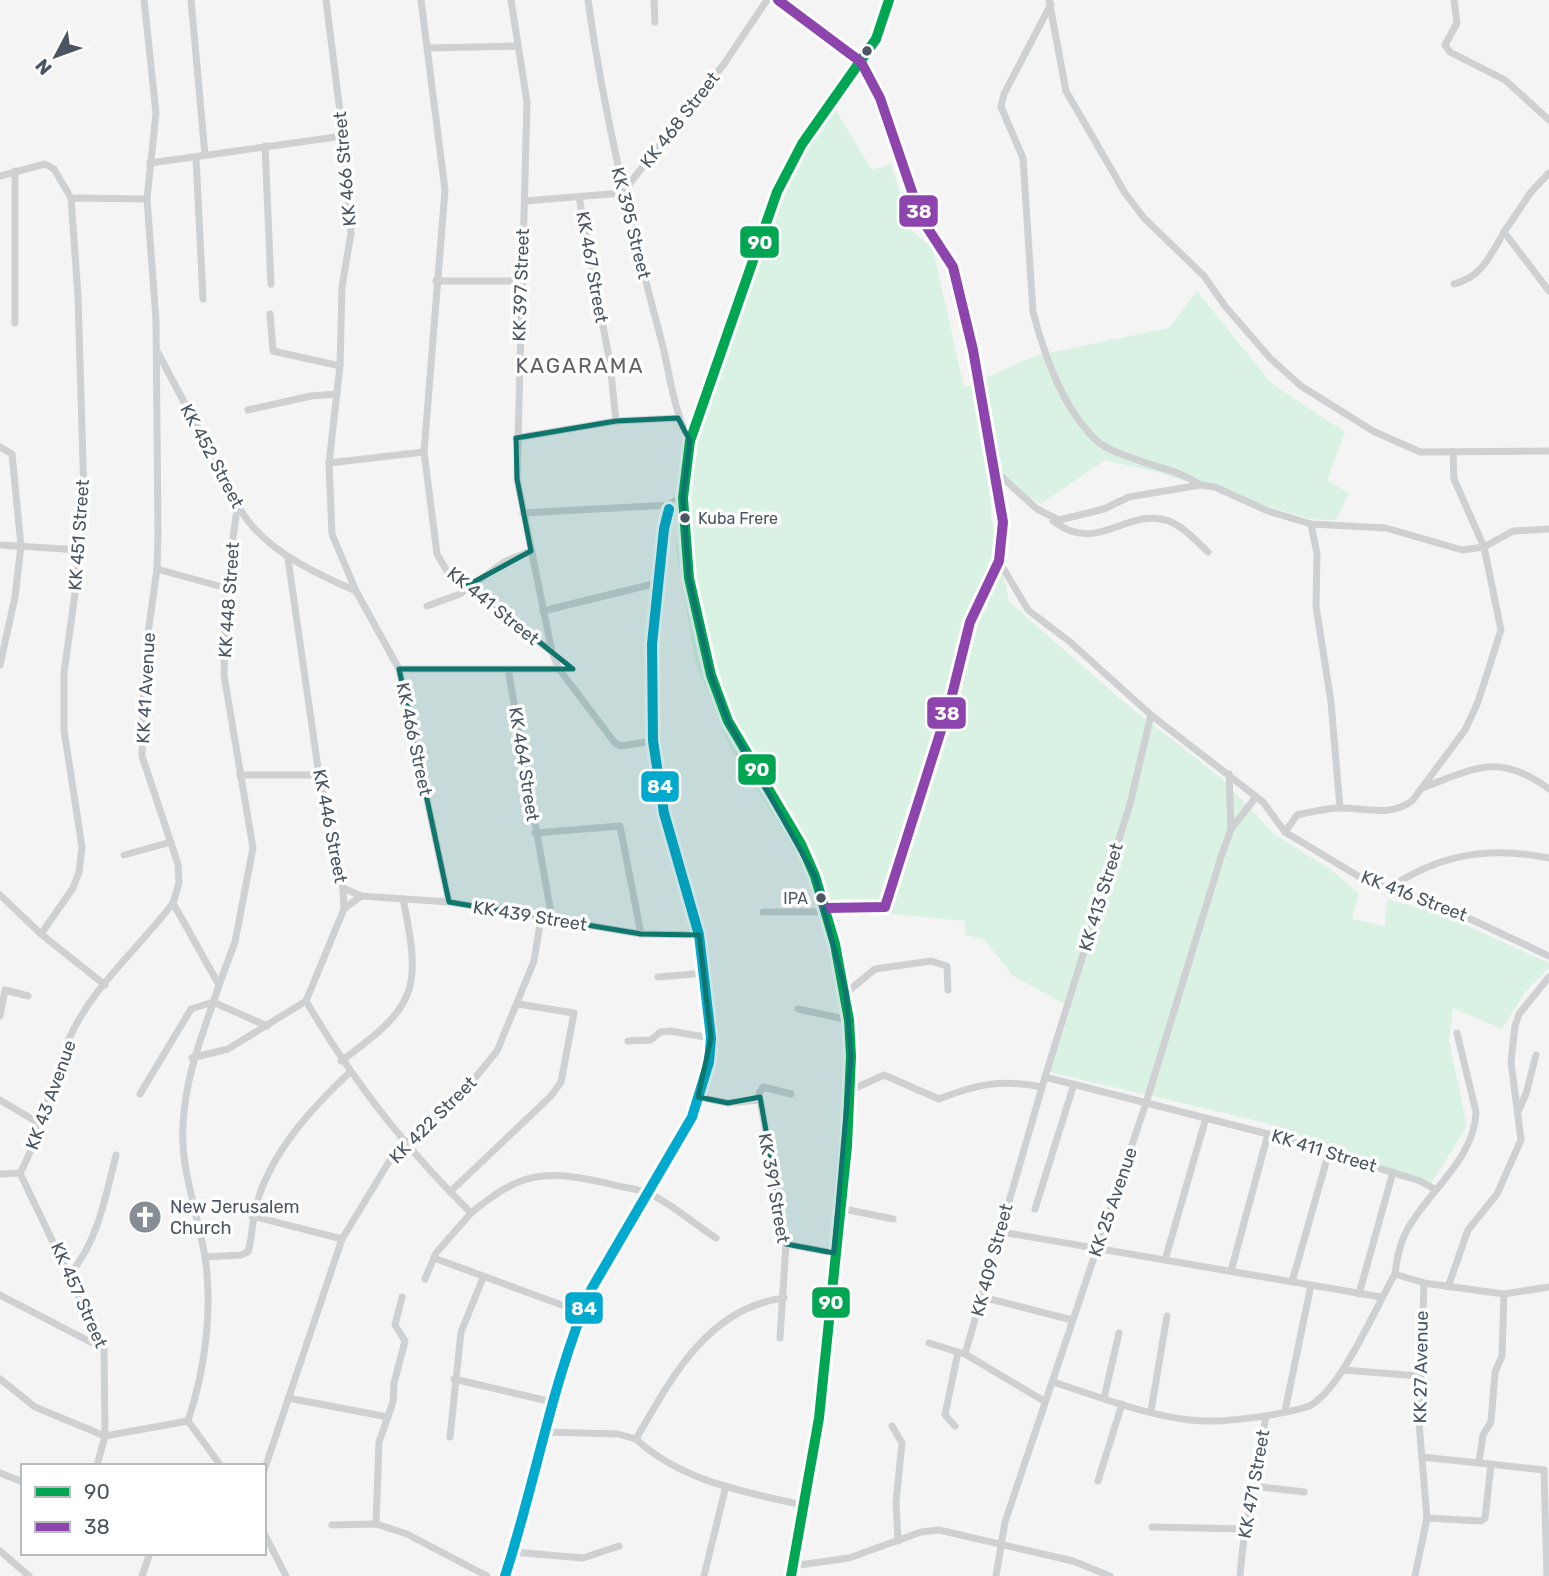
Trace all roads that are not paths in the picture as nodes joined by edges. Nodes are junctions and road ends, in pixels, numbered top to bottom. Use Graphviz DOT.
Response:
graph roads {
  1 [pos="144,0"];
  2 [pos="191,0"];
  3 [pos="326,0"];
  4 [pos="421,0"];
  5 [pos="511,0"];
  6 [pos="588,0"];
  7 [pos="654,0"];
  8 [pos="768,0"];
  9 [pos="778,0"];
  10 [pos="889,0"];
  11 [pos="1454,0"];
  12 [pos="1050,2"];
  13 [pos="655,22"];
  14 [pos="517,46"];
  15 [pos="428,48"];
  16 [pos="861,62"];
  17 [pos="1549,120"];
  18 [pos="343,136"];
  19 [pos="265,146"];
  20 [pos="201,156"];
  21 [pos="150,163"];
  22 [pos="15,172"];
  23 [pos="1549,173"];
  24 [pos="0,176"];
  25 [pos="622,193"];
  26 [pos="579,197"];
  27 [pos="71,198"];
  28 [pos="147,199"];
  29 [pos="524,201"];
  30 [pos="1504,232"];
  31 [pos="436,281"];
  32 [pos="520,281"];
  33 [pos="271,284"];
  34 [pos="1454,284"];
  35 [pos="1549,291"];
  36 [pos="203,299"];
  37 [pos="270,314"];
  38 [pos="15,323"];
  39 [pos="156,349"];
  40 [pos="340,366"];
  41 [pos="337,394"];
  42 [pos="248,410"];
  43 [pos="678,418"];
  44 [pos="616,421"];
  45 [pos="516,438"];
  46 [pos="690,441"];
  47 [pos="0,447"];
  48 [pos="1549,451"];
  49 [pos="424,452"];
  50 [pos="1453,452"];
  51 [pos="329,463"];
  52 [pos="995,471"];
  53 [pos="1200,485"];
  54 [pos="683,498"];
  55 [pos="670,505"];
  56 [pos="237,509"];
  57 [pos="523,513"];
  58 [pos="1047,517"];
  59 [pos="1311,524"];
  60 [pos="1549,529"];
  61 [pos="0,545"];
  62 [pos="21,546"];
  63 [pos="1484,547"];
  64 [pos="81,550"];
  65 [pos="531,551"];
  66 [pos="1208,552"];
  67 [pos="288,559"];
  68 [pos="999,561"];
  69 [pos="157,569"];
  70 [pos="657,583"];
  71 [pos="468,585"];
  72 [pos="226,588"];
  73 [pos="356,592"];
  74 [pos="427,606"];
  75 [pos="543,611"];
  76 [pos="552,652"];
  77 [pos="0,665"];
  78 [pos="399,669"];
  79 [pos="508,669"];
  80 [pos="559,669"];
  81 [pos="1151,715"];
  82 [pos="653,741"];
  83 [pos="1229,774"];
  84 [pos="240,775"];
  85 [pos="319,775"];
  86 [pos="1421,788"];
  87 [pos="1549,789"];
  88 [pos="1256,797"];
  89 [pos="1340,808"];
  90 [pos="1231,829"];
  91 [pos="1285,832"];
  92 [pos="535,833"];
  93 [pos="172,842"];
  94 [pos="124,855"];
  95 [pos="1549,858"];
  96 [pos="343,888"];
  97 [pos="1388,889"];
  98 [pos="0,895"];
  99 [pos="361,896"];
  100 [pos="403,899"];
  101 [pos="449,902"];
  102 [pos="173,903"];
  103 [pos="344,909"];
  104 [pos="825,910"];
  105 [pos="763,912"];
  106 [pos="541,918"];
  107 [pos="552,919"];
  108 [pos="41,934"];
  109 [pos="641,934"];
  110 [pos="699,935"];
  111 [pos="1549,956"];
  112 [pos="705,972"];
  113 [pos="658,977"];
  114 [pos="1549,978"];
  115 [pos="105,985"];
  116 [pos="219,985"];
  117 [pos="948,990"];
  118 [pos="846,993"];
  119 [pos="28,996"];
  120 [pos="306,1001"];
  121 [pos="213,1002"];
  122 [pos="518,1003"];
  123 [pos="798,1009"];
  124 [pos="0,1016"];
  125 [pos="849,1020"];
  126 [pos="267,1026"];
  127 [pos="1457,1033"];
  128 [pos="711,1038"];
  129 [pos="628,1041"];
  130 [pos="1536,1055"];
  131 [pos="192,1058"];
  132 [pos="341,1061"];
  133 [pos="349,1073"];
  134 [pos="1045,1077"];
  135 [pos="1074,1084"];
  136 [pos="1042,1087"];
  137 [pos="849,1091"];
  138 [pos="140,1094"];
  139 [pos="791,1094"];
  140 [pos="698,1097"];
  141 [pos="0,1100"];
  142 [pos="759,1100"];
  143 [pos="1146,1103"];
  144 [pos="1517,1113"];
  145 [pos="1206,1118"];
  146 [pos="42,1125"];
  147 [pos="1268,1134"];
  148 [pos="405,1143"];
  149 [pos="1329,1152"];
  150 [pos="116,1155"];
  151 [pos="1393,1172"];
  152 [pos="20,1173"];
  153 [pos="0,1174"];
  154 [pos="1436,1190"];
  155 [pos="450,1192"];
  156 [pos="649,1194"];
  157 [pos="839,1208"];
  158 [pos="1035,1209"];
  159 [pos="471,1213"];
  160 [pos="252,1216"];
  161 [pos="893,1219"];
  162 [pos="1001,1231"];
  163 [pos="716,1238"];
  164 [pos="342,1239"];
  165 [pos="786,1244"];
  166 [pos="1098,1248"];
  167 [pos="834,1253"];
  168 [pos="205,1257"];
  169 [pos="434,1258"];
  170 [pos="1165,1260"];
  171 [pos="1231,1271"];
  172 [pos="70,1273"];
  173 [pos="1395,1274"];
  174 [pos="482,1278"];
  175 [pos="425,1279"];
  176 [pos="1292,1282"];
  177 [pos="1424,1283"];
  178 [pos="1311,1285"];
  179 [pos="1448,1287"];
  180 [pos="1549,1287"];
  181 [pos="1359,1294"];
  182 [pos="1504,1294"];
  183 [pos="0,1295"];
  184 [pos="402,1297"];
  185 [pos="982,1297"];
  186 [pos="1381,1297"];
  187 [pos="784,1298"];
  188 [pos="581,1312"];
  189 [pos="1167,1316"];
  190 [pos="1072,1320"];
  191 [pos="1119,1334"];
  192 [pos="780,1338"];
  193 [pos="929,1343"];
  194 [pos="104,1349"];
  195 [pos="962,1353"];
  196 [pos="1343,1370"];
  197 [pos="1419,1376"];
  198 [pos="0,1379"];
  199 [pos="454,1379"];
  200 [pos="1053,1382"];
  201 [pos="288,1398"];
  202 [pos="1104,1398"];
  203 [pos="1044,1401"];
  204 [pos="552,1402"];
  205 [pos="1122,1404"];
  206 [pos="1151,1411"];
  207 [pos="1286,1411"];
  208 [pos="1266,1416"];
  209 [pos="388,1417"];
  210 [pos="188,1421"];
  211 [pos="892,1426"];
  212 [pos="955,1426"];
  213 [pos="545,1432"];
  214 [pos="105,1436"];
  215 [pos="450,1437"];
  216 [pos="636,1439"];
  217 [pos="1422,1457"];
  218 [pos="1479,1462"];
  219 [pos="98,1464"];
  220 [pos="220,1464"];
  221 [pos="1492,1464"];
  222 [pos="266,1465"];
  223 [pos="0,1473"];
  224 [pos="21,1481"];
  225 [pos="1098,1482"];
  226 [pos="726,1486"];
  227 [pos="1254,1486"];
  228 [pos="1304,1492"];
  229 [pos="803,1504"];
  230 [pos="1427,1518"];
  231 [pos="376,1524"];
  232 [pos="332,1525"];
  233 [pos="1152,1527"];
  234 [pos="1244,1529"];
  235 [pos="266,1537"];
  236 [pos="898,1541"];
  237 [pos="1001,1542"];
  238 [pos="620,1546"];
  239 [pos="0,1551"];
  240 [pos="513,1552"];
  241 [pos="149,1555"];
  242 [pos="792,1571"];
  243 [pos="25,1574"];
  244 [pos="142,1576"];
  245 [pos="286,1576"];
  246 [pos="488,1576"];
  247 [pos="505,1576"];
  248 [pos="704,1576"];
  249 [pos="996,1576"];
  250 [pos="1110,1576"];
  251 [pos="1240,1576"];
  252 [pos="1415,1576"];
  253 [pos="1547,1576"];
  1 -- 21 [label="street, KK 41 Avenue"];
  2 -- 20 [label="street"];
  3 -- 18 [label="street, KK 466 Street"];
  4 -- 15 [label="street, KK 441 Street"];
  5 -- 14 [label="street, KK 397 Street"];
  6 -- 25 [label="street, KK 395 Street"];
  7 -- 13 [label="street"];
  8 -- 25 [label="street, KK 468 Street"];
  9 -- 16 [label="street"];
  10 -- 16 [label="main road"];
  11 -- 17 [label="street"];
  12 -- 50 [label="street"];
  12 -- 53 [label="street"];
  14 -- 15 [label="street"];
  14 -- 29 [label="street, KK 397 Street"];
  15 -- 31 [label="street, KK 441 Street"];
  16 -- 46 [label="main road"];
  16 -- 52 [label="street"];
  18 -- 19 [label="street"];
  18 -- 40 [label="street, KK 466 Street"];
  19 -- 20 [label="street"];
  19 -- 33 [label="street"];
  20 -- 21 [label="street"];
  20 -- 36 [label="street"];
  21 -- 28 [label="street, KK 41 Avenue"];
  22 -- 24 [label="street"];
  22 -- 27 [label="street"];
  22 -- 38 [label="street"];
  23 -- 30 [label="street"];
  25 -- 26 [label="street"];
  25 -- 43 [label="street, KK 395 Street"];
  26 -- 29 [label="street"];
  26 -- 44 [label="street, KK 467 Street"];
  27 -- 28 [label="street"];
  27 -- 64 [label="street, KK 451 Street"];
  28 -- 39 [label="street, KK 41 Avenue"];
  29 -- 32 [label="street, KK 397 Street"];
  30 -- 34 [label="street"];
  30 -- 35 [label="street"];
  31 -- 32 [label="street"];
  31 -- 49 [label="street, KK 441 Street"];
  32 -- 45 [label="street, KK 397 Street"];
  37 -- 40 [label="street"];
  39 -- 56 [label="street, KK 452 Street"];
  39 -- 69 [label="street, KK 41 Avenue"];
  40 -- 41 [label="street, KK 466 Street"];
  41 -- 42 [label="street"];
  41 -- 51 [label="street, KK 466 Street"];
  43 -- 44 [label="street"];
  43 -- 46 [label="street, KK 395 Street"];
  44 -- 45 [label="street"];
  45 -- 57 [label="street, KK 397 Street"];
  46 -- 54 [label="main road"];
  47 -- 62 [label="street"];
  48 -- 50 [label="street"];
  49 -- 51 [label="street"];
  49 -- 71 [label="street, KK 441 Street"];
  50 -- 63 [label="street"];
  51 -- 73 [label="street, KK 466 Street"];
  52 -- 58 [label="street"];
  52 -- 68 [label="street"];
  53 -- 58 [label="street"];
  53 -- 59 [label="street"];
  54 -- 55 [label="main road"];
  54 -- 104 [label="main road"];
  55 -- 57 [label="street"];
  55 -- 70 [label="main road"];
  56 -- 67 [label="street, KK 452 Street"];
  56 -- 72 [label="street, KK 448 Street"];
  57 -- 65 [label="street, KK 397 Street"];
  58 -- 66 [label="street"];
  59 -- 63 [label="street"];
  59 -- 89 [label="street"];
  60 -- 63 [label="street"];
  61 -- 62 [label="street"];
  62 -- 64 [label="street"];
  62 -- 77 [label="street"];
  63 -- 86 [label="street"];
  64 -- 108 [label="street, KK 451 Street"];
  65 -- 71 [label="street"];
  65 -- 75 [label="street, KK 397 Street"];
  67 -- 73 [label="street, KK 452 Street"];
  67 -- 85 [label="street, KK 446 Street"];
  68 -- 81 [label="street"];
  68 -- 104 [label="street"];
  69 -- 72 [label="street"];
  69 -- 93 [label="street, KK 41 Avenue"];
  70 -- 75 [label="street"];
  70 -- 82 [label="main road"];
  71 -- 74 [label="street"];
  71 -- 76 [label="street, KK 441 Street"];
  72 -- 84 [label="street, KK 448 Street"];
  73 -- 78 [label="street, KK 466 Street"];
  75 -- 76 [label="street, KK 397 Street"];
  76 -- 80 [label="street, KK 441 Street"];
  78 -- 79 [label="street"];
  78 -- 101 [label="street, KK 466 Street"];
  79 -- 80 [label="street"];
  79 -- 92 [label="street, KK 464 Street"];
  80 -- 82 [label="street, KK 441 Street"];
  81 -- 83 [label="street"];
  81 -- 134 [label="street, KK 413 Street"];
  82 -- 110 [label="main road"];
  83 -- 88 [label="street"];
  83 -- 90 [label="street, KK 25 Avenue"];
  84 -- 85 [label="street"];
  84 -- 116 [label="street, KK 448 Street"];
  85 -- 96 [label="street, KK 446 Street"];
  86 -- 87 [label="street"];
  86 -- 89 [label="street"];
  88 -- 90 [label="street, KK 25 Avenue"];
  88 -- 91 [label="street, KK 416 Street"];
  89 -- 91 [label="street"];
  90 -- 143 [label="street, KK 25 Avenue"];
  91 -- 97 [label="street, KK 416 Street"];
  92 -- 107 [label="street"];
  92 -- 109 [label="street, KK 464 Street"];
  93 -- 94 [label="street"];
  93 -- 102 [label="street, KK 41 Avenue"];
  95 -- 97 [label="street"];
  96 -- 99 [label="street, KK 439 Street"];
  96 -- 103 [label="street, KK 446 Street"];
  97 -- 111 [label="street, KK 416 Street"];
  98 -- 108 [label="street"];
  99 -- 100 [label="street, KK 439 Street"];
  99 -- 103 [label="street"];
  100 -- 101 [label="street, KK 439 Street"];
  100 -- 132 [label="street"];
  101 -- 106 [label="street, KK 439 Street"];
  102 -- 115 [label="street, KK 43 Avenue"];
  102 -- 116 [label="street"];
  103 -- 120 [label="street, KK 446 Street"];
  104 -- 105 [label="street"];
  104 -- 118 [label="main road"];
  106 -- 107 [label="street, KK 439 Street"];
  106 -- 122 [label="street, KK 422 Street"];
  107 -- 109 [label="street, KK 439 Street"];
  108 -- 115 [label="street"];
  109 -- 110 [label="street, KK 439 Street"];
  110 -- 112 [label="main road"];
  112 -- 113 [label="street"];
  112 -- 128 [label="main road"];
  114 -- 144 [label="street"];
  115 -- 146 [label="street, KK 43 Avenue"];
  116 -- 121 [label="street"];
  117 -- 118 [label="street"];
  118 -- 125 [label="main road"];
  119 -- 124 [label="street"];
  120 -- 126 [label="street"];
  120 -- 132 [label="street"];
  121 -- 126 [label="street"];
  121 -- 131 [label="street"];
  121 -- 138 [label="street"];
  122 -- 148 [label="street, KK 422 Street"];
  122 -- 155 [label="street"];
  123 -- 125 [label="street"];
  125 -- 137 [label="main road"];
  126 -- 131 [label="street"];
  127 -- 154 [label="street"];
  128 -- 129 [label="street"];
  128 -- 140 [label="main road"];
  130 -- 144 [label="street"];
  131 -- 168 [label="street"];
  132 -- 133 [label="street"];
  133 -- 148 [label="street"];
  133 -- 160 [label="street"];
  134 -- 135 [label="street, KK 411 Street"];
  134 -- 136 [label="street, KK 409 Street"];
  135 -- 143 [label="street, KK 411 Street"];
  135 -- 158 [label="street"];
  136 -- 137 [label="street"];
  136 -- 162 [label="street, KK 409 Street"];
  137 -- 157 [label="main road"];
  139 -- 142 [label="street"];
  140 -- 142 [label="street"];
  140 -- 156 [label="main road"];
  141 -- 146 [label="street"];
  142 -- 165 [label="street, KK 391 Street"];
  143 -- 145 [label="street, KK 411 Street"];
  143 -- 166 [label="street, KK 25 Avenue"];
  144 -- 179 [label="street"];
  145 -- 147 [label="street, KK 411 Street"];
  145 -- 170 [label="street"];
  146 -- 152 [label="street, KK 43 Avenue"];
  147 -- 149 [label="street, KK 411 Street"];
  147 -- 171 [label="street"];
  148 -- 155 [label="street"];
  148 -- 164 [label="street, KK 422 Street"];
  149 -- 151 [label="street, KK 411 Street"];
  149 -- 176 [label="street"];
  150 -- 172 [label="street"];
  151 -- 154 [label="street, KK 411 Street"];
  151 -- 181 [label="street"];
  152 -- 153 [label="street"];
  152 -- 172 [label="street, KK 457 Street"];
  154 -- 173 [label="street, KK 471 Street"];
  155 -- 159 [label="street"];
  156 -- 159 [label="street"];
  156 -- 163 [label="street"];
  156 -- 188 [label="main road"];
  157 -- 161 [label="street"];
  157 -- 167 [label="main road"];
  159 -- 169 [label="street"];
  160 -- 164 [label="street"];
  160 -- 168 [label="street"];
  162 -- 166 [label="street"];
  162 -- 185 [label="street, KK 409 Street"];
  164 -- 201 [label="street, KK 422 Street"];
  165 -- 167 [label="street"];
  165 -- 187 [label="street, KK 391 Street"];
  166 -- 170 [label="street"];
  166 -- 190 [label="street, KK 25 Avenue"];
  167 -- 229 [label="main road"];
  168 -- 210 [label="street"];
  169 -- 174 [label="street"];
  169 -- 175 [label="street"];
  170 -- 171 [label="street"];
  171 -- 176 [label="street"];
  172 -- 194 [label="street, KK 457 Street"];
  173 -- 177 [label="street"];
  173 -- 186 [label="street, KK 471 Street"];
  174 -- 188 [label="street"];
  174 -- 199 [label="street"];
  176 -- 178 [label="street"];
  177 -- 179 [label="street, KK 27 Avenue"];
  177 -- 197 [label="street, KK 27 Avenue"];
  178 -- 181 [label="street"];
  178 -- 207 [label="street"];
  179 -- 182 [label="street, KK 27 Avenue"];
  180 -- 182 [label="street, KK 27 Avenue"];
  181 -- 186 [label="street"];
  182 -- 218 [label="street"];
  183 -- 194 [label="street"];
  184 -- 209 [label="street"];
  185 -- 190 [label="street"];
  185 -- 195 [label="street, KK 409 Street"];
  186 -- 196 [label="street, KK 471 Street"];
  187 -- 192 [label="street, KK 391 Street"];
  187 -- 216 [label="street"];
  188 -- 204 [label="main road"];
  189 -- 206 [label="street"];
  190 -- 200 [label="street, KK 25 Avenue"];
  191 -- 202 [label="street"];
  193 -- 195 [label="street"];
  194 -- 214 [label="street, KK 457 Street"];
  195 -- 203 [label="street"];
  195 -- 212 [label="street, KK 409 Street"];
  196 -- 197 [label="street"];
  196 -- 207 [label="street, KK 471 Street"];
  197 -- 217 [label="street, KK 27 Avenue"];
  198 -- 214 [label="street"];
  199 -- 204 [label="street"];
  199 -- 215 [label="street"];
  200 -- 202 [label="street"];
  200 -- 203 [label="street, KK 25 Avenue"];
  201 -- 209 [label="street"];
  201 -- 222 [label="street, KK 422 Street"];
  202 -- 205 [label="street"];
  203 -- 237 [label="street, KK 25 Avenue"];
  204 -- 213 [label="main road"];
  205 -- 206 [label="street"];
  205 -- 225 [label="street"];
  206 -- 208 [label="street"];
  207 -- 208 [label="street, KK 471 Street"];
  208 -- 227 [label="street, KK 471 Street"];
  209 -- 231 [label="street"];
  210 -- 214 [label="street"];
  210 -- 220 [label="street"];
  211 -- 236 [label="street"];
  213 -- 216 [label="street"];
  213 -- 240 [label="main road"];
  214 -- 219 [label="street, KK 457 Street"];
  216 -- 226 [label="street"];
  217 -- 218 [label="street"];
  217 -- 230 [label="street, KK 27 Avenue"];
  218 -- 221 [label="street"];
  221 -- 230 [label="street"];
  221 -- 253 [label="street"];
  223 -- 224 [label="street"];
  226 -- 229 [label="street"];
  226 -- 248 [label="street"];
  227 -- 228 [label="street"];
  227 -- 234 [label="street, KK 471 Street"];
  229 -- 242 [label="main road"];
  230 -- 252 [label="street, KK 27 Avenue"];
  231 -- 232 [label="street"];
  231 -- 246 [label="street"];
  233 -- 234 [label="street"];
  234 -- 251 [label="street, KK 471 Street"];
  235 -- 245 [label="street"];
  236 -- 237 [label="street"];
  236 -- 242 [label="street"];
  237 -- 249 [label="street, KK 25 Avenue"];
  237 -- 250 [label="street"];
  238 -- 240 [label="street"];
  239 -- 243 [label="street"];
  240 -- 247 [label="main road"];
  241 -- 244 [label="street"];
}
